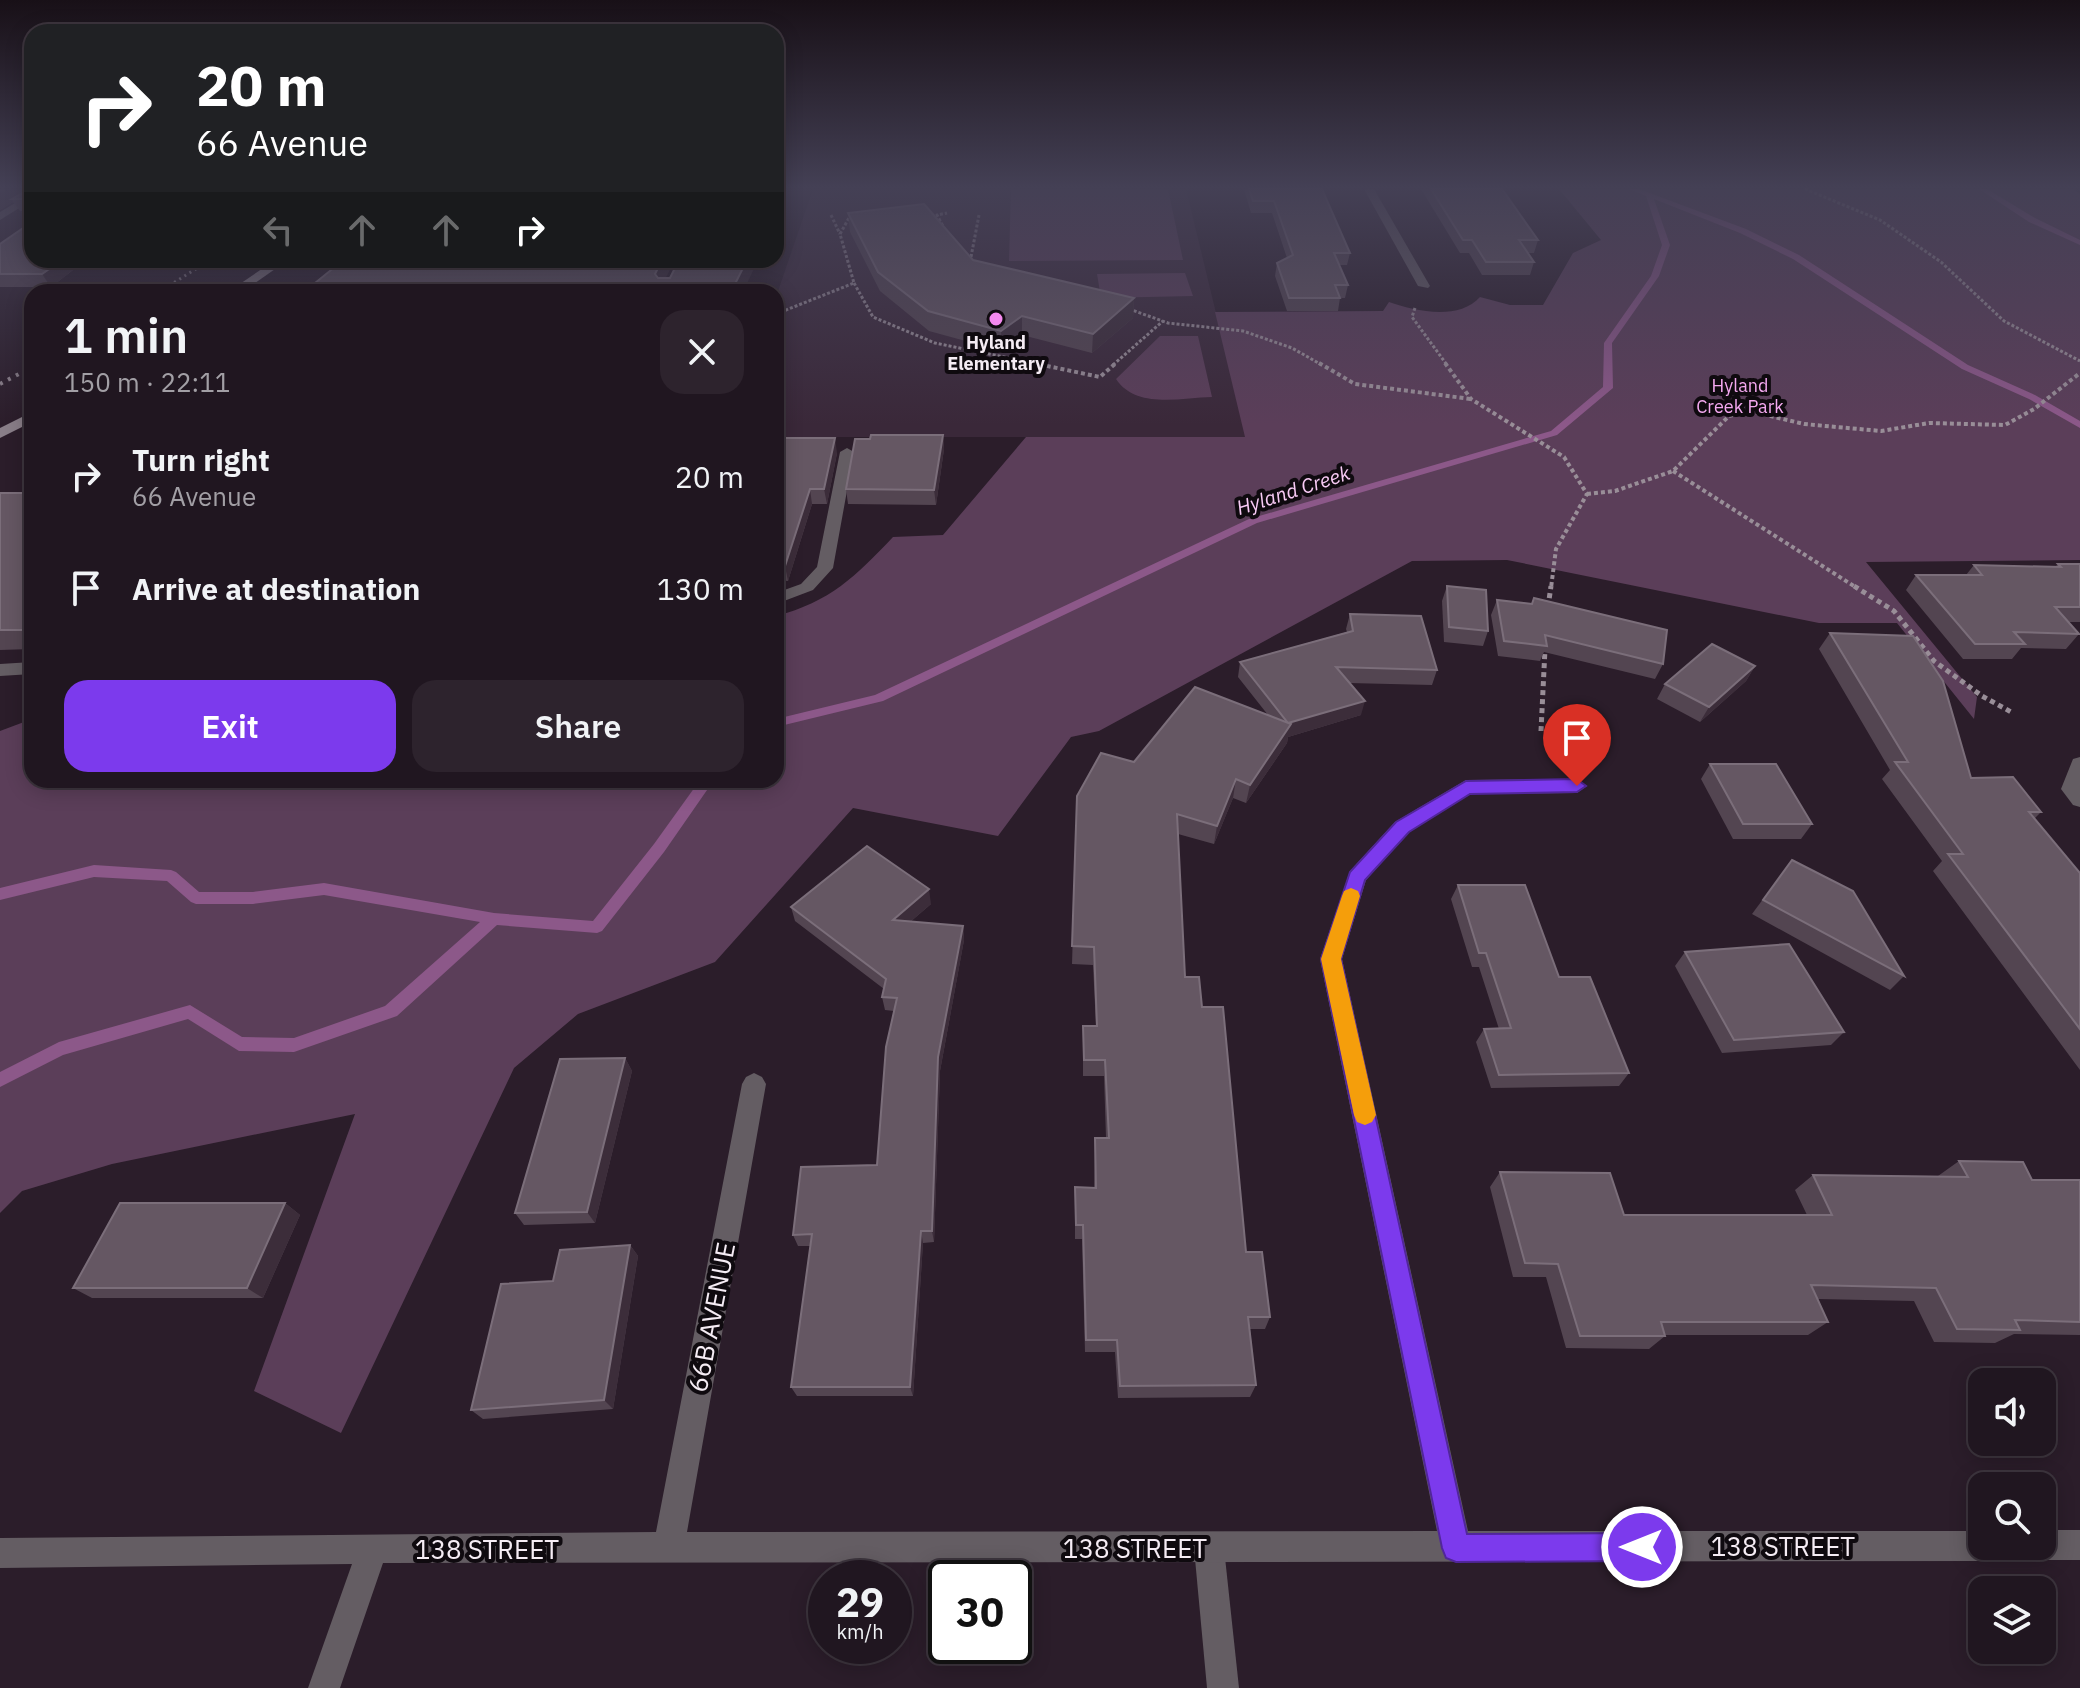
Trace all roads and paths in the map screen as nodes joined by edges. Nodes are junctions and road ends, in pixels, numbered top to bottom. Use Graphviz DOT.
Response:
graph roads {
  1 [pos="270,268"];
  2 [pos="850,268"];
  3 [pos="1414,268"];
  4 [pos="1947,268"];
  5 [pos="854,283"];
  6 [pos="246,284"];
  7 [pos="1424,286"];
  8 [pos="1120,305"];
  9 [pos="1415,307"];
  10 [pos="784,311"];
  11 [pos="1163,321"];
  12 [pos="2080,361"];
  13 [pos="2080,373"];
  14 [pos="1471,399"];
  15 [pos="24,420"];
  16 [pos="0,434"];
  17 [pos="847,452"];
  18 [pos="1673,471"];
  19 [pos="1587,494"];
  20 [pos="784,596"];
  21 [pos="1547,613"];
  22 [pos="1546,644"];
  23 [pos="24,668"];
  24 [pos="0,670"];
  25 [pos="2013,713"];
  26 [pos="1541,731"];
  27 [pos="2080,764"];
  28 [pos="1577,786"];
  29 [pos="2080,800"];
  30 [pos="754,1084"];
  31 [pos="2056,1545"];
  32 [pos="2080,1545"];
  33 [pos="1968,1546"];
  34 [pos="373,1548"];
  35 [pos="1209,1548"];
  36 [pos="1456,1548"];
  37 [pos="668,1550"];
  38 [pos="0,1553"];
  39 [pos="324,1688"];
  40 [pos="1223,1688"];
  1 -- 6 [label="street"];
  2 -- 5 [label="path"];
  3 -- 7 [label="street"];
  4 -- 12 [label="path"];
  5 -- 10 [label="path"];
  5 -- 11 [label="path"];
  8 -- 11 [label="path"];
  9 -- 14 [label="path"];
  11 -- 14 [label="path"];
  13 -- 18 [label="path"];
  14 -- 19 [label="path"];
  15 -- 16 [label="street"];
  17 -- 20 [label="street"];
  18 -- 19 [label="path"];
  18 -- 25 [label="path"];
  19 -- 21 [label="path"];
  22 -- 26 [label="path"];
  23 -- 24 [label="street"];
  27 -- 29 [label="street"];
  28 -- 36 [label="street"];
  30 -- 37 [label="street, 66B AVENUE"];
  31 -- 32 [label="street"];
  33 -- 36 [label="street, 138 STREET"];
  34 -- 37 [label="street, 138 STREET"];
  34 -- 38 [label="street, 138 STREET"];
  34 -- 39 [label="street"];
  35 -- 36 [label="street, 138 STREET"];
  35 -- 37 [label="street, 138 STREET"];
  35 -- 40 [label="street"];
}
